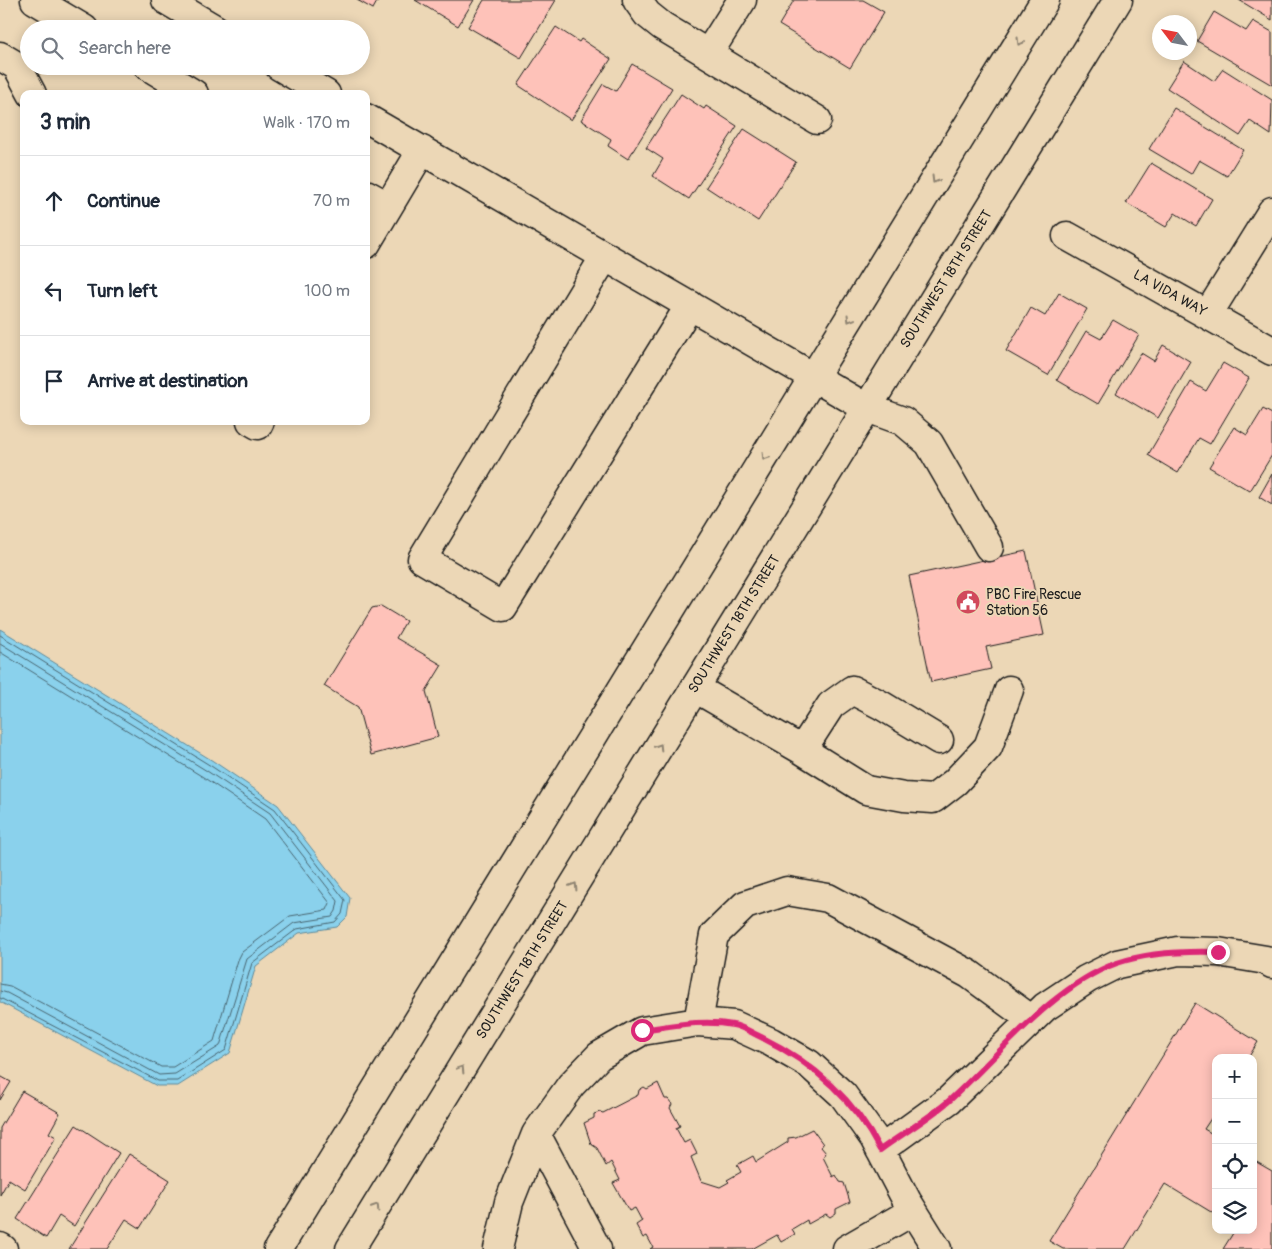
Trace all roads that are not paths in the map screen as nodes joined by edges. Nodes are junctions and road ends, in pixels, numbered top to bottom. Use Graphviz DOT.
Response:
graph roads {
  1 [pos="35,0"];
  2 [pos="166,0"];
  3 [pos="637,0"];
  4 [pos="742,0"];
  5 [pos="1045,0"];
  6 [pos="1118,0"];
  7 [pos="69,20"];
  8 [pos="200,20"];
  9 [pos="708,54"];
  10 [pos="0,56"];
  11 [pos="20,72"];
  12 [pos="22,75"];
  13 [pos="163,75"];
  14 [pos="294,75"];
  15 [pos="30,90"];
  16 [pos="187,90"];
  17 [pos="319,90"];
  18 [pos="370,120"];
  19 [pos="817,120"];
  20 [pos="422,150"];
  21 [pos="377,200"];
  22 [pos="1272,211"];
  23 [pos="370,228"];
  24 [pos="1068,236"];
  25 [pos="605,256"];
  26 [pos="690,306"];
  27 [pos="1208,314"];
  28 [pos="1272,350"];
  29 [pos="814,377"];
  30 [pos="867,408"];
  31 [pos="989,547"];
  32 [pos="695,688"];
  33 [pos="1010,690"];
  34 [pos="939,740"];
  35 [pos="802,750"];
  36 [pos="1272,964"];
  37 [pos="1032,1020"];
  38 [pos="698,1022"];
  39 [pos="536,1134"];
  40 [pos="880,1150"];
  41 [pos="914,1211"];
  42 [pos="278,1249"];
  43 [pos="350,1249"];
  44 [pos="498,1249"];
  45 [pos="597,1249"];
  46 [pos="847,1249"];
  47 [pos="938,1249"];
  1 -- 7 [label="main road"];
  2 -- 8 [label="main road"];
  3 -- 9 [label="main road"];
  4 -- 9 [label="main road"];
  5 -- 29 [label="main road, one-way"];
  6 -- 30 [label="main road, SOUTHWEST 18TH STREET"];
  9 -- 19 [label="main road"];
  10 -- 11 [label="main road"];
  12 -- 15 [label="main road"];
  13 -- 16 [label="main road"];
  14 -- 17 [label="main road"];
  18 -- 20 [label="main road"];
  20 -- 21 [label="main road"];
  20 -- 25 [label="main road"];
  21 -- 23 [label="main road"];
  22 -- 27 [label="main road"];
  24 -- 27 [label="main road, LA VIDA WAY"];
  25 -- 26 [label="main road"];
  25 -- 26 [label="main road"];
  26 -- 29 [label="main road"];
  27 -- 28 [label="main road, LA VIDA WAY"];
  29 -- 30 [label="main road"];
  29 -- 42 [label="main road, one-way"];
  30 -- 31 [label="main road"];
  30 -- 32 [label="main road, SOUTHWEST 18TH STREET"];
  32 -- 35 [label="main road"];
  43 -- 32 [label="main road, SOUTHWEST 18TH STREET, one-way"];
  33 -- 35 [label="main road"];
  34 -- 35 [label="main road"];
  36 -- 37 [label="main road"];
  37 -- 38 [label="main road"];
  37 -- 40 [label="main road"];
  38 -- 39 [label="main road"];
  38 -- 40 [label="main road"];
  39 -- 44 [label="main road"];
  39 -- 45 [label="main road"];
  40 -- 41 [label="main road"];
  41 -- 46 [label="main road"];
  41 -- 47 [label="main road"];
}
